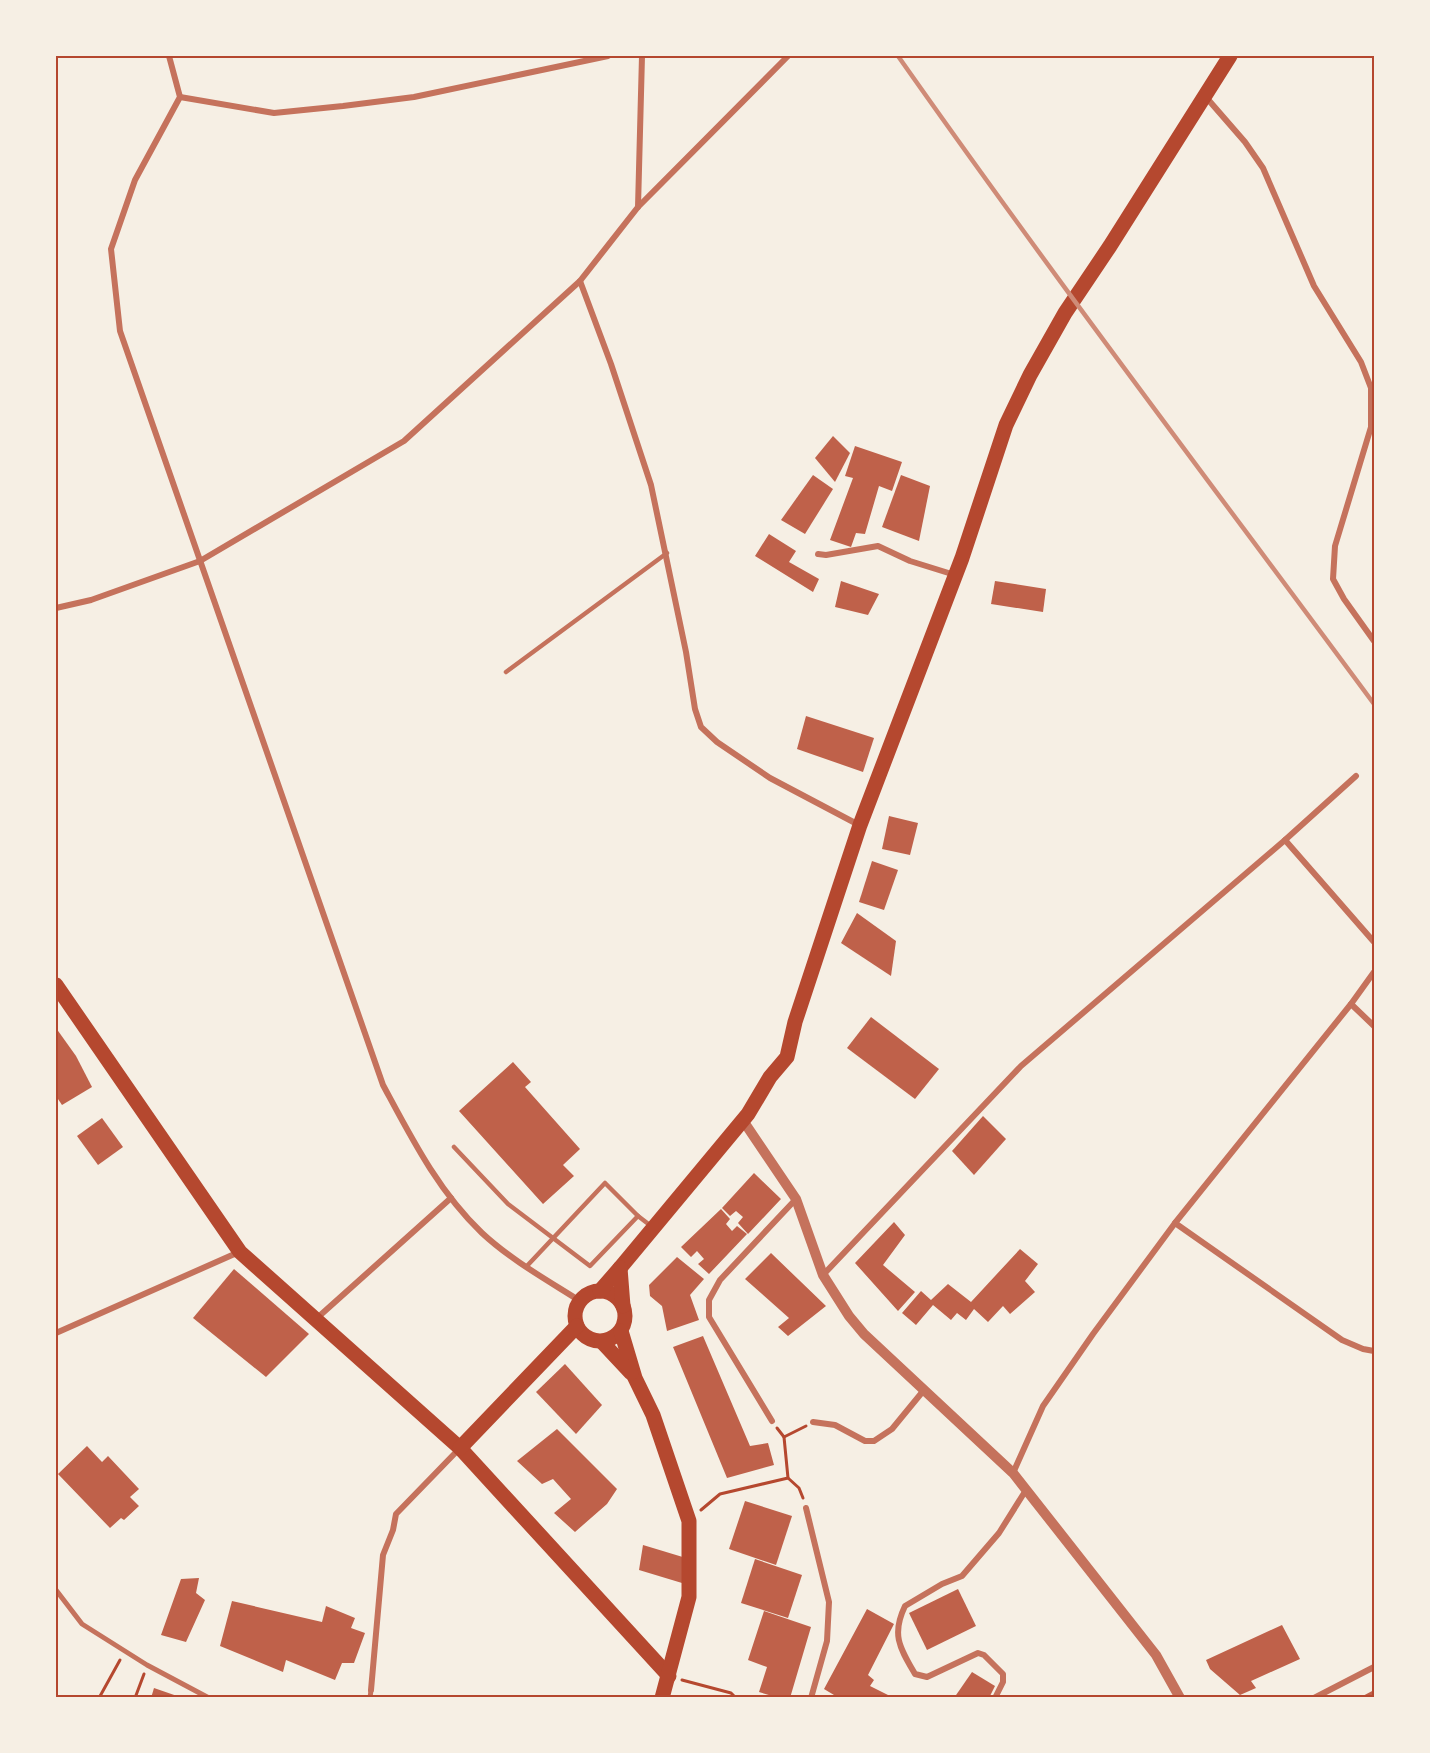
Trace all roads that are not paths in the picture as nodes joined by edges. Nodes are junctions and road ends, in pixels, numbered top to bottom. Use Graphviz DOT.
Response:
graph roads {
  1 [pos="169,56"];
  2 [pos="608,56"];
  3 [pos="642,56"];
  4 [pos="788,56"];
  5 [pos="1230,56"];
  6 [pos="1204,96"];
  7 [pos="180,97"];
  8 [pos="638,207"];
  9 [pos="580,280"];
  10 [pos="667,553"];
  11 [pos="818,554"];
  12 [pos="200,561"];
  13 [pos="956,576"];
  14 [pos="56,608"];
  15 [pos="1374,640"];
  16 [pos="506,672"];
  17 [pos="1356,776"];
  18 [pos="860,825"];
  19 [pos="1285,840"];
  20 [pos="1374,942"];
  21 [pos="1374,972"];
  22 [pos="56,985"];
  23 [pos="1351,1004"];
  24 [pos="1374,1026"];
  25 [pos="742,1119"];
  26 [pos="454,1147"];
  27 [pos="451,1198"];
  28 [pos="796,1199"];
  29 [pos="638,1216"];
  30 [pos="1175,1223"];
  31 [pos="653,1227"];
  32 [pos="552,1238"];
  33 [pos="240,1252"];
  34 [pos="526,1267"];
  35 [pos="620,1268"];
  36 [pos="823,1275"];
  37 [pos="600,1291"];
  38 [pos="580,1301"];
  39 [pos="623,1306"];
  40 [pos="316,1319"];
  41 [pos="577,1326"];
  42 [pos="621,1331"];
  43 [pos="56,1334"];
  44 [pos="602,1342"];
  45 [pos="1374,1351"];
  46 [pos="635,1378"];
  47 [pos="924,1390"];
  48 [pos="772,1421"];
  49 [pos="813,1422"];
  50 [pos="460,1448"];
  51 [pos="1013,1473"];
  52 [pos="1027,1490"];
  53 [pos="806,1508"];
  54 [pos="56,1590"];
  55 [pos="1374,1667"];
  56 [pos="669,1676"];
  57 [pos="370,1694"];
  58 [pos="209,1698"];
  59 [pos="662,1698"];
  60 [pos="811,1698"];
  61 [pos="995,1698"];
  62 [pos="1180,1698"];
  63 [pos="1314,1698"];
  1 -- 7 [label="street"];
  2 -- 7 [label="street"];
  3 -- 8 [label="street"];
  4 -- 8 [label="street"];
  5 -- 6 [label="main road"];
  6 -- 13 [label="main road"];
  6 -- 15 [label="street"];
  7 -- 12 [label="street"];
  8 -- 9 [label="street"];
  9 -- 10 [label="street"];
  9 -- 12 [label="street"];
  10 -- 16 [label="lane"];
  10 -- 18 [label="street"];
  11 -- 13 [label="street"];
  12 -- 14 [label="street"];
  12 -- 27 [label="street"];
  13 -- 18 [label="main road"];
  17 -- 19 [label="street"];
  18 -- 25 [label="main road"];
  19 -- 20 [label="street"];
  19 -- 36 [label="street"];
  21 -- 23 [label="street"];
  22 -- 33 [label="main road"];
  23 -- 24 [label="street"];
  23 -- 30 [label="street"];
  25 -- 28 [label="street"];
  25 -- 31 [label="main road"];
  26 -- 32 [label="lane"];
  27 -- 34 [label="street"];
  27 -- 40 [label="street"];
  28 -- 36 [label="street"];
  28 -- 48 [label="street"];
  29 -- 31 [label="lane"];
  29 -- 32 [label="lane"];
  29 -- 32 [label="lane"];
  30 -- 45 [label="street"];
  30 -- 51 [label="street"];
  31 -- 35 [label="main road"];
  32 -- 34 [label="lane"];
  33 -- 40 [label="main road"];
  33 -- 43 [label="street"];
  34 -- 38 [label="street"];
  35 -- 37 [label="main road"];
  35 -- 39 [label="main road"];
  36 -- 47 [label="street"];
  37 -- 38 [label="main road"];
  37 -- 39 [label="main road"];
  38 -- 41 [label="main road"];
  39 -- 42 [label="main road"];
  40 -- 50 [label="main road"];
  41 -- 44 [label="main road"];
  41 -- 50 [label="main road"];
  42 -- 44 [label="main road"];
  42 -- 46 [label="main road"];
  44 -- 46 [label="main road"];
  46 -- 56 [label="main road"];
  47 -- 49 [label="street"];
  47 -- 51 [label="street"];
  50 -- 56 [label="main road"];
  50 -- 57 [label="street"];
  51 -- 52 [label="street"];
  52 -- 61 [label="street"];
  52 -- 62 [label="street"];
  53 -- 60 [label="street"];
  54 -- 58 [label="street"];
  55 -- 63 [label="street"];
  56 -- 59 [label="main road"];
}
